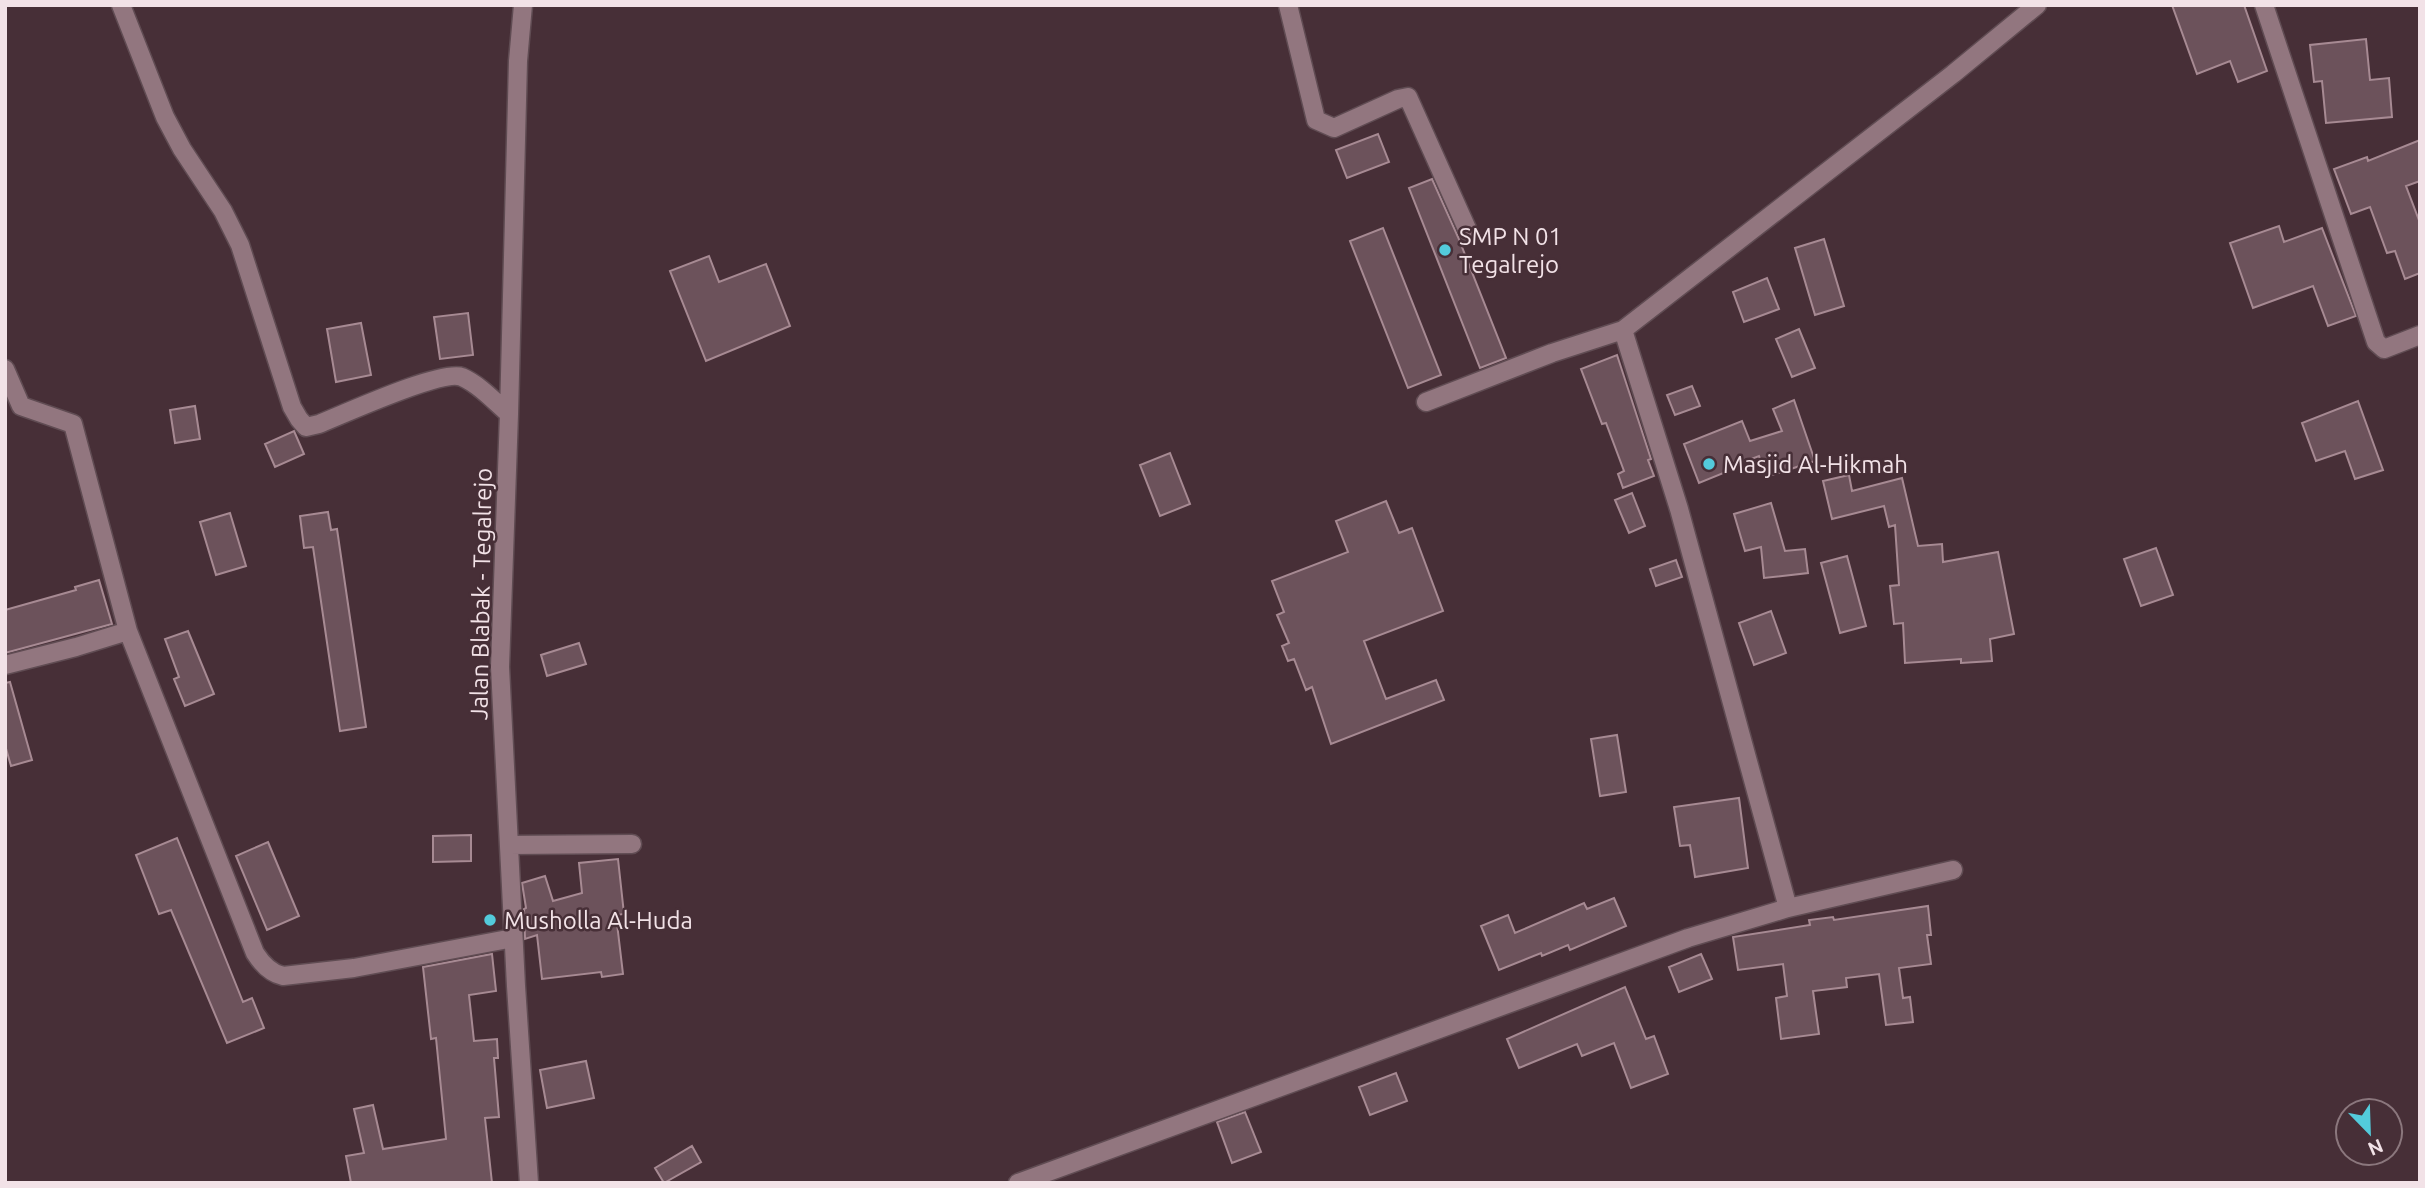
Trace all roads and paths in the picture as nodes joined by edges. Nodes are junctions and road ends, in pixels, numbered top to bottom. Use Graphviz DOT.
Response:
graph roads {
  1 [pos="121,5"];
  2 [pos="523,5"];
  3 [pos="1288,5"];
  4 [pos="2037,5"];
  5 [pos="2264,5"];
  6 [pos="1468,231"];
  7 [pos="1623,330"];
  8 [pos="2420,335"];
  9 [pos="5,369"];
  10 [pos="1426,402"];
  11 [pos="509,414"];
  12 [pos="128,631"];
  13 [pos="5,665"];
  14 [pos="632,844"];
  15 [pos="509,845"];
  16 [pos="1954,870"];
  17 [pos="1788,908"];
  18 [pos="513,938"];
  19 [pos="529,1183"];
  20 [pos="1018,1183"];
  1 -- 11 [label="street"];
  2 -- 11 [label="street, Jalan Blabak - Tegalrejo"];
  3 -- 6 [label="street"];
  4 -- 7 [label="street"];
  5 -- 8 [label="street"];
  7 -- 10 [label="street"];
  7 -- 17 [label="street"];
  9 -- 12 [label="street"];
  11 -- 15 [label="street, Jalan Blabak - Tegalrejo"];
  12 -- 13 [label="street"];
  12 -- 18 [label="street"];
  14 -- 15 [label="street"];
  15 -- 18 [label="street, Jalan Blabak - Tegalrejo"];
  16 -- 17 [label="street"];
  17 -- 20 [label="street"];
  18 -- 19 [label="street, Jalan Blabak - Tegalrejo"];
}
